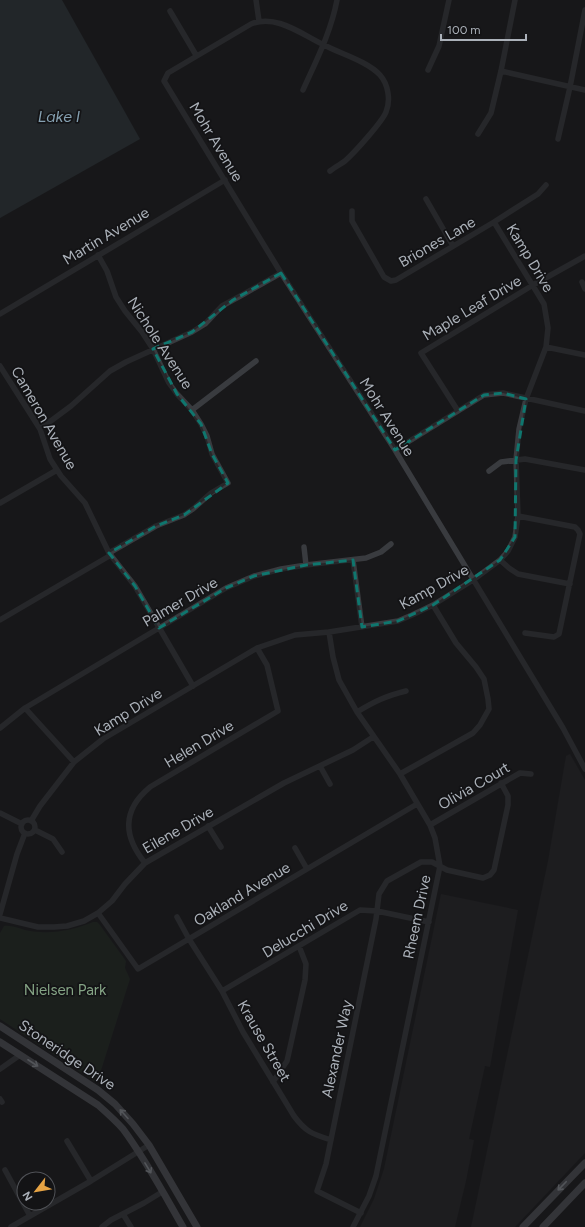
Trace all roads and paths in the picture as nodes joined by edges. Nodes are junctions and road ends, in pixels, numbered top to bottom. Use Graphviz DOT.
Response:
graph roads {
  1 [pos="256,0"];
  2 [pos="337,0"];
  3 [pos="449,0"];
  4 [pos="515,0"];
  5 [pos="585,10"];
  6 [pos="170,11"];
  7 [pos="259,21"];
  8 [pos="324,45"];
  9 [pos="196,55"];
  10 [pos="428,70"];
  11 [pos="502,71"];
  12 [pos="570,87"];
  13 [pos="303,90"];
  14 [pos="585,90"];
  15 [pos="478,134"];
  16 [pos="558,139"];
  17 [pos="330,171"];
  18 [pos="225,180"];
  19 [pos="546,185"];
  20 [pos="426,199"];
  21 [pos="352,211"];
  22 [pos="494,222"];
  23 [pos="453,246"];
  24 [pos="98,255"];
  25 [pos="585,256"];
  26 [pos="281,273"];
  27 [pos="582,282"];
  28 [pos="533,285"];
  29 [pos="585,289"];
  30 [pos="0,314"];
  31 [pos="546,347"];
  32 [pos="153,349"];
  33 [pos="585,355"];
  34 [pos="256,361"];
  35 [pos="0,366"];
  36 [pos="526,399"];
  37 [pos="192,410"];
  38 [pos="458,411"];
  39 [pos="585,411"];
  40 [pos="40,429"];
  41 [pos="394,450"];
  42 [pos="516,460"];
  43 [pos="57,470"];
  44 [pos="585,470"];
  45 [pos="489,471"];
  46 [pos="0,503"];
  47 [pos="518,516"];
  48 [pos="391,544"];
  49 [pos="304,547"];
  50 [pos="110,554"];
  51 [pos="353,560"];
  52 [pos="500,560"];
  53 [pos="306,565"];
  54 [pos="473,580"];
  55 [pos="570,584"];
  56 [pos="433,605"];
  57 [pos="0,620"];
  58 [pos="362,627"];
  59 [pos="159,628"];
  60 [pos="329,632"];
  61 [pos="525,634"];
  62 [pos="257,648"];
  63 [pos="193,686"];
  64 [pos="406,691"];
  65 [pos="25,708"];
  66 [pos="357,712"];
  67 [pos="0,728"];
  68 [pos="374,737"];
  69 [pos="74,762"];
  70 [pos="320,766"];
  71 [pos="585,768"];
  72 [pos="400,774"];
  73 [pos="531,774"];
  74 [pos="501,783"];
  75 [pos="330,784"];
  76 [pos="417,804"];
  77 [pos="0,813"];
  78 [pos="31,821"];
  79 [pos="22,824"];
  80 [pos="430,825"];
  81 [pos="208,826"];
  82 [pos="35,830"];
  83 [pos="25,834"];
  84 [pos="221,846"];
  85 [pos="295,848"];
  86 [pos="62,852"];
  87 [pos="145,863"];
  88 [pos="440,866"];
  89 [pos="307,869"];
  90 [pos="377,911"];
  91 [pos="98,913"];
  92 [pos="0,914"];
  93 [pos="177,917"];
  94 [pos="0,918"];
  95 [pos="429,922"];
  96 [pos="189,939"];
  97 [pos="299,946"];
  98 [pos="222,991"];
  99 [pos="0,1026"];
  100 [pos="0,1042"];
  101 [pos="20,1055"];
  102 [pos="0,1069"];
  103 [pos="273,1082"];
  104 [pos="331,1140"];
  105 [pos="67,1141"];
  106 [pos="149,1145"];
  107 [pos="138,1152"];
  108 [pos="585,1162"];
  109 [pos="5,1170"];
  110 [pos="91,1181"];
  111 [pos="585,1183"];
  112 [pos="162,1192"];
  113 [pos="361,1213"];
  114 [pos="124,1214"];
  115 [pos="30,1216"];
  116 [pos="11,1227"];
  117 [pos="102,1227"];
  118 [pos="131,1227"];
  119 [pos="183,1227"];
  120 [pos="197,1227"];
  121 [pos="353,1227"];
  122 [pos="523,1227"];
  123 [pos="543,1227"];
  1 -- 7 [label="street"];
  2 -- 8 [label="street"];
  3 -- 10 [label="street"];
  4 -- 11 [label="street"];
  5 -- 12 [label="street"];
  6 -- 9 [label="street"];
  7 -- 8 [label="street"];
  7 -- 9 [label="street"];
  8 -- 13 [label="street"];
  8 -- 17 [label="street"];
  9 -- 18 [label="street, Mohr Avenue"];
  11 -- 12 [label="street"];
  11 -- 15 [label="street"];
  12 -- 14 [label="street"];
  12 -- 16 [label="street"];
  18 -- 24 [label="street, Martin Avenue"];
  18 -- 26 [label="street, Mohr Avenue"];
  19 -- 22 [label="street, Briones Lane"];
  20 -- 23 [label="street"];
  21 -- 23 [label="street, Briones Lane"];
  22 -- 23 [label="street, Briones Lane"];
  22 -- 28 [label="street, Kamp Drive"];
  24 -- 30 [label="street, Martin Avenue"];
  24 -- 32 [label="street, Nichole Avenue"];
  25 -- 28 [label="street"];
  26 -- 32 [label="street"];
  26 -- 41 [label="street, Mohr Avenue"];
  27 -- 29 [label="street"];
  28 -- 31 [label="street, Kamp Drive"];
  28 -- 38 [label="street, Maple Leaf Drive"];
  31 -- 33 [label="street"];
  31 -- 36 [label="street, Kamp Drive"];
  32 -- 37 [label="street, Nichole Avenue"];
  32 -- 40 [label="street"];
  34 -- 37 [label="street"];
  35 -- 40 [label="street, Cameron Avenue"];
  36 -- 38 [label="street"];
  36 -- 39 [label="street"];
  36 -- 42 [label="street, Kamp Drive"];
  37 -- 50 [label="street, Nichole Avenue"];
  38 -- 41 [label="street"];
  40 -- 43 [label="street, Cameron Avenue"];
  41 -- 54 [label="street, Mohr Avenue"];
  42 -- 44 [label="street"];
  42 -- 45 [label="street"];
  42 -- 47 [label="street, Kamp Drive"];
  43 -- 46 [label="street"];
  43 -- 50 [label="street, Cameron Avenue"];
  47 -- 52 [label="street, Kamp Drive"];
  47 -- 55 [label="street"];
  48 -- 51 [label="street, Palmer Drive"];
  49 -- 53 [label="street"];
  50 -- 57 [label="street"];
  50 -- 59 [label="street, Cameron Avenue"];
  51 -- 53 [label="street, Palmer Drive"];
  51 -- 58 [label="street"];
  52 -- 54 [label="street, Kamp Drive"];
  52 -- 55 [label="street"];
  53 -- 59 [label="street, Palmer Drive"];
  54 -- 56 [label="street, Kamp Drive"];
  54 -- 71 [label="street, Mohr Avenue"];
  55 -- 61 [label="street"];
  56 -- 58 [label="street, Kamp Drive"];
  56 -- 72 [label="street"];
  58 -- 60 [label="street, Kamp Drive"];
  59 -- 63 [label="street, Cameron Avenue"];
  59 -- 65 [label="street, Palmer Drive"];
  60 -- 62 [label="street, Kamp Drive"];
  60 -- 66 [label="street, Rheem Drive"];
  62 -- 63 [label="street, Kamp Drive"];
  62 -- 87 [label="street, Helen Drive"];
  63 -- 69 [label="street, Kamp Drive"];
  64 -- 66 [label="street"];
  65 -- 67 [label="street, Palmer Drive"];
  65 -- 69 [label="street"];
  66 -- 68 [label="street, Rheem Drive"];
  68 -- 70 [label="street, Eilene Drive"];
  68 -- 72 [label="street, Rheem Drive"];
  69 -- 78 [label="street, Kamp Drive"];
  70 -- 75 [label="street"];
  70 -- 81 [label="street, Eilene Drive"];
  72 -- 76 [label="street, Rheem Drive"];
  73 -- 74 [label="street, Olivia Court"];
  74 -- 80 [label="street, Olivia Court"];
  74 -- 88 [label="street, Alexander Way"];
  76 -- 80 [label="street, Rheem Drive"];
  76 -- 89 [label="street, Oakland Avenue"];
  77 -- 79 [label="street"];
  78 -- 79 [label="street"];
  78 -- 82 [label="street"];
  79 -- 83 [label="street"];
  80 -- 88 [label="street, Rheem Drive"];
  81 -- 84 [label="street"];
  81 -- 87 [label="street, Eilene Drive"];
  82 -- 83 [label="street"];
  82 -- 86 [label="street"];
  83 -- 92 [label="street"];
  85 -- 89 [label="street"];
  87 -- 91 [label="street, Eilene Drive"];
  88 -- 90 [label="street, Alexander Way"];
  88 -- 95 [label="street, Rheem Drive"];
  89 -- 96 [label="street, Oakland Avenue"];
  90 -- 95 [label="street, Delucchi Drive"];
  90 -- 97 [label="street, Delucchi Drive"];
  90 -- 104 [label="street, Alexander Way"];
  91 -- 94 [label="street, Eilene Drive"];
  91 -- 96 [label="street, Oakland Avenue"];
  93 -- 96 [label="street, Krause Street"];
  95 -- 113 [label="street, Rheem Drive"];
  96 -- 98 [label="street, Krause Street"];
  97 -- 98 [label="street, Delucchi Drive"];
  97 -- 103 [label="street"];
  98 -- 103 [label="street, Krause Street"];
  106 -- 99 [label="main road, Stoneridge Drive, one-way"];
  100 -- 101 [label="main road, Stoneridge Drive"];
  101 -- 102 [label="street"];
  101 -- 107 [label="main road, Stoneridge Drive, one-way"];
  103 -- 104 [label="street, Krause Street"];
  104 -- 113 [label="street, Alexander Way"];
  105 -- 110 [label="street"];
  106 -- 107 [label="street"];
  106 -- 120 [label="main road, Stoneridge Drive"];
  107 -- 110 [label="street"];
  107 -- 112 [label="main road, Stoneridge Drive, one-way"];
  108 -- 122 [label="main road, one-way"];
  109 -- 115 [label="street"];
  110 -- 115 [label="street"];
  111 -- 123 [label="main road"];
  112 -- 114 [label="street"];
  112 -- 119 [label="main road, Stoneridge Drive"];
  113 -- 121 [label="street, Rheem Drive"];
  114 -- 117 [label="street"];
  114 -- 118 [label="street"];
  115 -- 116 [label="street"];
}
